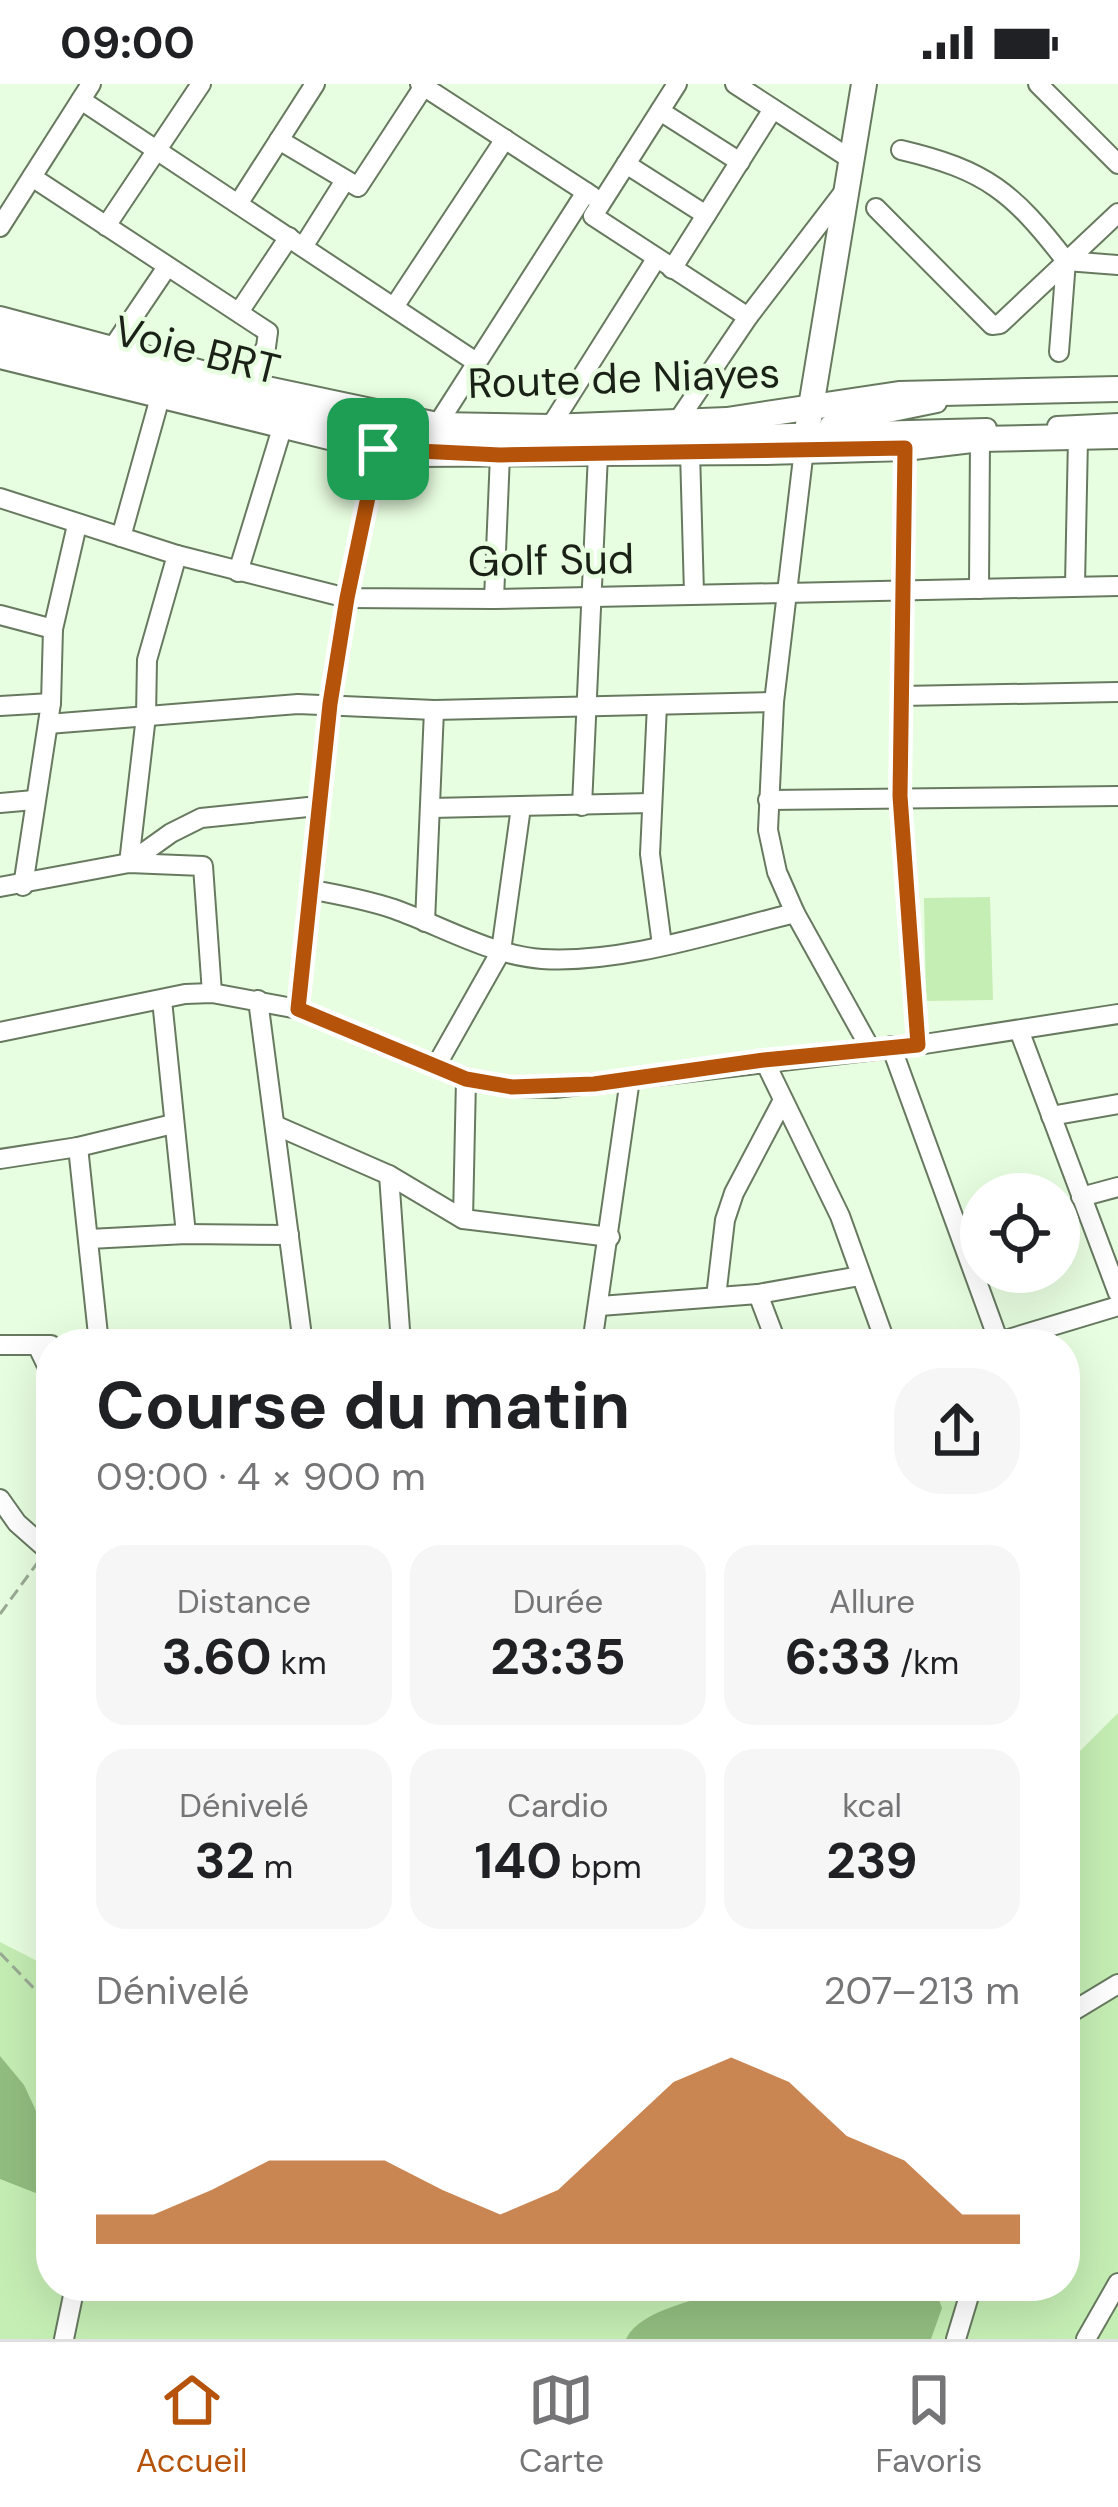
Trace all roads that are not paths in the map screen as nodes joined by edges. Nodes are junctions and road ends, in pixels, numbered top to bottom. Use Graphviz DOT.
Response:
graph roads {
  1 [pos="202,84"];
  2 [pos="315,84"];
  3 [pos="677,84"];
  4 [pos="735,84"];
  5 [pos="864,84"];
  6 [pos="1038,84"];
  7 [pos="422,85"];
  8 [pos="86,92"];
  9 [pos="773,109"];
  10 [pos="660,111"];
  11 [pos="505,139"];
  12 [pos="280,140"];
  13 [pos="901,150"];
  14 [pos="158,151"];
  15 [pos="852,160"];
  16 [pos="740,162"];
  17 [pos="626,164"];
  18 [pos="1118,164"];
  19 [pos="32,177"];
  20 [pos="344,182"];
  21 [pos="848,187"];
  22 [pos="594,196"];
  23 [pos="238,203"];
  24 [pos="876,208"];
  25 [pos="1118,213"];
  26 [pos="706,215"];
  27 [pos="106,226"];
  28 [pos="0,227"];
  29 [pos="296,242"];
  30 [pos="1066,261"];
  31 [pos="664,264"];
  32 [pos="1118,265"];
  33 [pos="167,267"];
  34 [pos="394,307"];
  35 [pos="239,312"];
  36 [pos="748,317"];
  37 [pos="0,319"];
  38 [pos="0,338"];
  39 [pos="111,350"];
  40 [pos="1059,352"];
  41 [pos="0,356"];
  42 [pos="476,362"];
  43 [pos="243,385"];
  44 [pos="1118,389"];
  45 [pos="161,394"];
  46 [pos="1118,399"];
  47 [pos="677,422"];
  48 [pos="1118,423"];
  49 [pos="283,425"];
  50 [pos="437,425"];
  51 [pos="550,427"];
  52 [pos="807,430"];
  53 [pos="1118,436"];
  54 [pos="1078,438"];
  55 [pos="980,440"];
  56 [pos="905,448"];
  57 [pos="378,449"];
  58 [pos="689,452"];
  59 [pos="598,454"];
  60 [pos="500,455"];
  61 [pos="0,497"];
  62 [pos="77,525"];
  63 [pos="121,537"];
  64 [pos="177,554"];
  65 [pos="238,572"];
  66 [pos="1075,585"];
  67 [pos="1118,586"];
  68 [pos="906,589"];
  69 [pos="980,589"];
  70 [pos="788,592"];
  71 [pos="694,593"];
  72 [pos="594,596"];
  73 [pos="347,598"];
  74 [pos="494,599"];
  75 [pos="0,615"];
  76 [pos="53,629"];
  77 [pos="1118,692"];
  78 [pos="901,696"];
  79 [pos="774,702"];
  80 [pos="51,703"];
  81 [pos="330,704"];
  82 [pos="587,705"];
  83 [pos="657,705"];
  84 [pos="0,706"];
  85 [pos="434,710"];
  86 [pos="146,716"];
  87 [pos="48,724"];
  88 [pos="900,796"];
  89 [pos="1118,796"];
  90 [pos="34,800"];
  91 [pos="768,800"];
  92 [pos="0,803"];
  93 [pos="651,803"];
  94 [pos="318,806"];
  95 [pos="582,806"];
  96 [pos="521,807"];
  97 [pos="431,808"];
  98 [pos="129,862"];
  99 [pos="22,886"];
  100 [pos="0,887"];
  101 [pos="314,890"];
  102 [pos="795,913"];
  103 [pos="424,922"];
  104 [pos="662,945"];
  105 [pos="501,951"];
  106 [pos="212,993"];
  107 [pos="161,1000"];
  108 [pos="258,1000"];
  109 [pos="298,1009"];
  110 [pos="1118,1014"];
  111 [pos="1019,1030"];
  112 [pos="0,1032"];
  113 [pos="918,1045"];
  114 [pos="891,1046"];
  115 [pos="870,1048"];
  116 [pos="764,1060"];
  117 [pos="436,1066"];
  118 [pos="466,1079"];
  119 [pos="631,1079"];
  120 [pos="782,1102"];
  121 [pos="1118,1105"];
  122 [pos="1051,1116"];
  123 [pos="173,1124"];
  124 [pos="277,1126"];
  125 [pos="78,1147"];
  126 [pos="0,1160"];
  127 [pos="389,1175"];
  128 [pos="1118,1187"];
  129 [pos="1081,1197"];
  130 [pos="463,1219"];
  131 [pos="185,1234"];
  132 [pos="290,1235"];
  133 [pos="610,1237"];
  134 [pos="88,1240"];
  135 [pos="860,1276"];
  136 [pos="1118,1293"];
  137 [pos="758,1294"];
  138 [pos="716,1297"];
  139 [pos="600,1306"];
  140 [pos="1118,1306"];
  141 [pos="97,1329"];
  142 [pos="301,1329"];
  143 [pos="400,1329"];
  144 [pos="595,1329"];
  145 [pos="771,1329"];
  146 [pos="880,1329"];
  147 [pos="990,1329"];
  148 [pos="1042,1329"];
  149 [pos="0,1345"];
  150 [pos="36,1346"];
  151 [pos="0,1499"];
  152 [pos="36,1539"];
  153 [pos="1118,1984"];
  154 [pos="1080,2008"];
  155 [pos="1118,2283"];
  156 [pos="72,2301"];
  157 [pos="967,2301"];
  158 [pos="64,2339"];
  159 [pos="956,2339"];
  160 [pos="1086,2339"];
  1 -- 14 [label="street"];
  2 -- 12 [label="street"];
  3 -- 10 [label="street"];
  4 -- 9 [label="street"];
  5 -- 15 [label="main road"];
  6 -- 18 [label="street"];
  7 -- 11 [label="street"];
  7 -- 20 [label="street"];
  8 -- 14 [label="street"];
  8 -- 19 [label="street"];
  9 -- 15 [label="street"];
  9 -- 16 [label="street"];
  10 -- 16 [label="street"];
  10 -- 17 [label="street"];
  11 -- 22 [label="street"];
  11 -- 34 [label="street"];
  12 -- 20 [label="street"];
  12 -- 23 [label="street"];
  13 -- 30 [label="street"];
  14 -- 23 [label="street"];
  14 -- 27 [label="street"];
  15 -- 21 [label="main road"];
  16 -- 26 [label="street"];
  17 -- 22 [label="street"];
  17 -- 26 [label="street"];
  19 -- 27 [label="street"];
  19 -- 28 [label="street"];
  20 -- 29 [label="street"];
  21 -- 36 [label="street"];
  21 -- 52 [label="main road"];
  22 -- 31 [label="street"];
  22 -- 42 [label="street"];
  23 -- 29 [label="street"];
  24 -- 30 [label="street"];
  25 -- 30 [label="street"];
  26 -- 31 [label="street"];
  27 -- 33 [label="street"];
  29 -- 34 [label="street"];
  29 -- 35 [label="street"];
  30 -- 32 [label="street"];
  30 -- 40 [label="street"];
  31 -- 36 [label="street"];
  31 -- 51 [label="street"];
  33 -- 35 [label="street"];
  33 -- 39 [label="street"];
  34 -- 42 [label="street"];
  35 -- 43 [label="street"];
  36 -- 47 [label="street"];
  37 -- 39 [label="main road, Route de Niayes"];
  38 -- 52 [label="street, Voie BRT"];
  39 -- 43 [label="main road, Route de Niayes"];
  41 -- 45 [label="main road, Route de Niayes"];
  42 -- 50 [label="street"];
  43 -- 50 [label="main road, Route de Niayes"];
  44 -- 52 [label="main road, Route de Niayes"];
  45 -- 49 [label="main road, Route de Niayes"];
  45 -- 63 [label="street"];
  46 -- 52 [label="street, Voie BRT"];
  47 -- 51 [label="main road, Route de Niayes"];
  47 -- 52 [label="main road, Route de Niayes"];
  48 -- 52 [label="street, Voie BRT"];
  49 -- 57 [label="main road, Route de Niayes"];
  49 -- 65 [label="street"];
  50 -- 51 [label="main road, Route de Niayes"];
  52 -- 56 [label="main road, Route de Niayes"];
  52 -- 58 [label="main road, Route de Niayes"];
  52 -- 70 [label="street"];
  53 -- 54 [label="main road, Route de Niayes"];
  54 -- 55 [label="main road, Route de Niayes"];
  54 -- 66 [label="street"];
  55 -- 56 [label="main road, Route de Niayes"];
  55 -- 69 [label="street"];
  56 -- 68 [label="street"];
  57 -- 60 [label="main road, Route de Niayes"];
  57 -- 73 [label="street"];
  58 -- 59 [label="main road, Route de Niayes"];
  58 -- 71 [label="street"];
  59 -- 60 [label="main road, Route de Niayes"];
  59 -- 72 [label="street"];
  60 -- 74 [label="street"];
  61 -- 62 [label="street, Golf Sud"];
  62 -- 63 [label="street, Golf Sud"];
  62 -- 76 [label="street"];
  63 -- 64 [label="street, Golf Sud"];
  64 -- 65 [label="street, Golf Sud"];
  64 -- 86 [label="street"];
  65 -- 73 [label="street, Golf Sud"];
  66 -- 67 [label="street, Golf Sud"];
  66 -- 69 [label="street, Golf Sud"];
  68 -- 69 [label="street, Golf Sud"];
  68 -- 70 [label="street, Golf Sud"];
  68 -- 78 [label="street"];
  70 -- 71 [label="street, Golf Sud"];
  70 -- 79 [label="street"];
  71 -- 72 [label="street, Golf Sud"];
  72 -- 74 [label="street, Golf Sud"];
  72 -- 82 [label="street"];
  73 -- 74 [label="street, Golf Sud"];
  73 -- 81 [label="street"];
  75 -- 76 [label="street"];
  76 -- 80 [label="street"];
  77 -- 78 [label="street"];
  78 -- 88 [label="street"];
  79 -- 83 [label="street"];
  79 -- 91 [label="street"];
  80 -- 84 [label="street"];
  80 -- 87 [label="street"];
  81 -- 85 [label="street"];
  81 -- 86 [label="street"];
  81 -- 94 [label="street"];
  82 -- 83 [label="street"];
  82 -- 85 [label="street"];
  82 -- 95 [label="street"];
  83 -- 93 [label="street"];
  85 -- 97 [label="street"];
  86 -- 87 [label="street"];
  86 -- 98 [label="street"];
  87 -- 90 [label="street"];
  88 -- 89 [label="street"];
  88 -- 91 [label="street"];
  88 -- 113 [label="street"];
  90 -- 92 [label="street"];
  90 -- 99 [label="street"];
  91 -- 102 [label="street"];
  93 -- 95 [label="street"];
  93 -- 104 [label="street"];
  94 -- 98 [label="street"];
  94 -- 101 [label="street"];
  95 -- 96 [label="street"];
  96 -- 97 [label="street"];
  96 -- 105 [label="street"];
  97 -- 103 [label="street"];
  98 -- 99 [label="street"];
  98 -- 106 [label="street"];
  99 -- 100 [label="street"];
  101 -- 103 [label="street"];
  101 -- 109 [label="street"];
  102 -- 104 [label="street"];
  102 -- 115 [label="street"];
  103 -- 105 [label="street"];
  104 -- 105 [label="street"];
  105 -- 117 [label="street"];
  106 -- 107 [label="street"];
  106 -- 108 [label="street"];
  107 -- 112 [label="street"];
  107 -- 123 [label="street"];
  108 -- 109 [label="street"];
  108 -- 124 [label="street"];
  109 -- 117 [label="street"];
  110 -- 111 [label="street"];
  111 -- 113 [label="street"];
  111 -- 122 [label="street"];
  113 -- 114 [label="street"];
  114 -- 115 [label="street"];
  114 -- 147 [label="street"];
  115 -- 116 [label="street"];
  116 -- 119 [label="street"];
  116 -- 120 [label="street"];
  117 -- 118 [label="street"];
  118 -- 119 [label="street"];
  118 -- 130 [label="street"];
  119 -- 133 [label="street"];
  120 -- 135 [label="street"];
  120 -- 138 [label="street"];
  121 -- 122 [label="street"];
  122 -- 129 [label="street"];
  123 -- 125 [label="street"];
  123 -- 131 [label="street"];
  124 -- 127 [label="street"];
  124 -- 132 [label="street"];
  125 -- 126 [label="street"];
  125 -- 134 [label="street"];
  127 -- 130 [label="street"];
  127 -- 143 [label="street"];
  128 -- 129 [label="street"];
  129 -- 136 [label="street"];
  130 -- 133 [label="street"];
  131 -- 132 [label="street"];
  131 -- 134 [label="street"];
  132 -- 142 [label="street"];
  133 -- 139 [label="street"];
  134 -- 141 [label="street"];
  135 -- 137 [label="street"];
  135 -- 146 [label="street"];
  137 -- 138 [label="street"];
  137 -- 145 [label="street"];
  138 -- 139 [label="street"];
  139 -- 144 [label="street"];
  140 -- 148 [label="street"];
  149 -- 150 [label="street"];
  151 -- 152 [label="street"];
  153 -- 154 [label="street"];
  155 -- 160 [label="street"];
  156 -- 158 [label="street"];
  157 -- 159 [label="street"];
}
